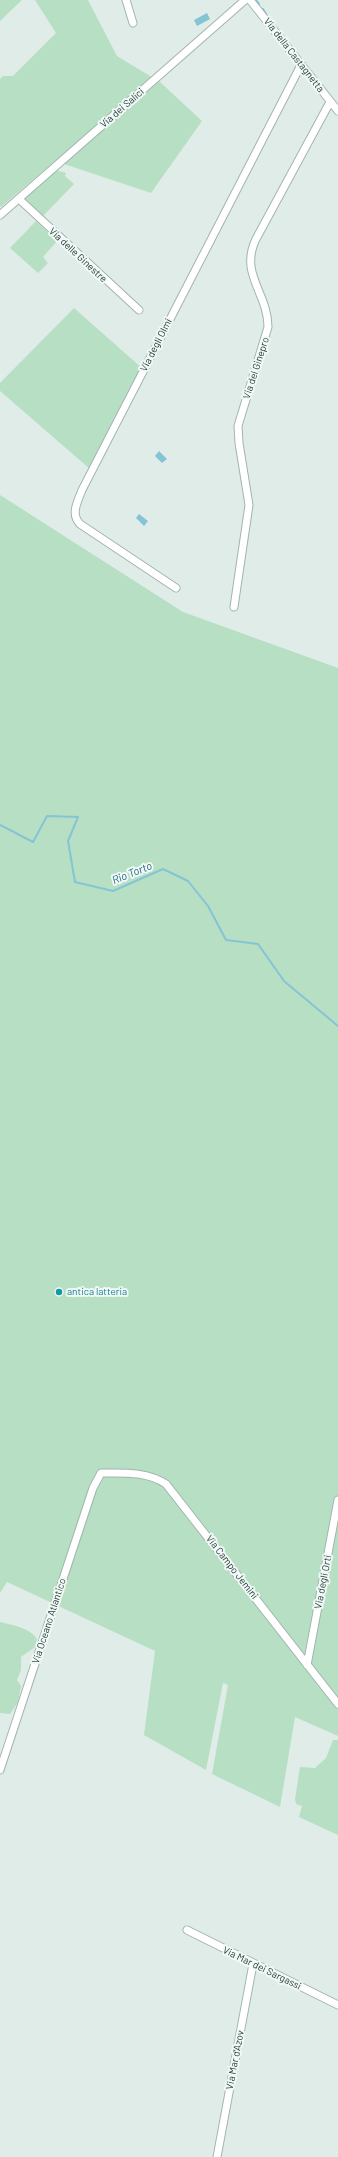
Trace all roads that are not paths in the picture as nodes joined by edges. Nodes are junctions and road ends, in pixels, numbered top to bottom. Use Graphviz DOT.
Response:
graph roads {
  1 [pos="126,0"];
  2 [pos="245,0"];
  3 [pos="250,0"];
  4 [pos="133,23"];
  5 [pos="301,65"];
  6 [pos="330,102"];
  7 [pos="338,111"];
  8 [pos="19,199"];
  9 [pos="0,215"];
  10 [pos="138,310"];
  11 [pos="176,588"];
  12 [pos="234,607"];
  13 [pos="101,1473"];
  14 [pos="338,1500"];
  15 [pos="307,1665"];
  16 [pos="338,1704"];
  17 [pos="0,1770"];
  18 [pos="187,1930"];
  19 [pos="253,1964"];
  20 [pos="338,2005"];
  21 [pos="217,2157"];
  1 -- 4 [label="street"];
  2 -- 8 [label="street, Via dei Salici"];
  3 -- 5 [label="street, Via della Castagnetta"];
  5 -- 6 [label="street, Via della Castagnetta"];
  5 -- 11 [label="street, Via degli Olmi"];
  6 -- 7 [label="street, Via della Castagnetta"];
  6 -- 12 [label="street, Via del Ginepro"];
  8 -- 9 [label="street, Via dei Salici"];
  8 -- 10 [label="street, Via delle Ginestre"];
  13 -- 15 [label="street, Via Campo Jemini"];
  13 -- 17 [label="street, Via Oceano Atlantico"];
  14 -- 15 [label="street, Via degli Orti"];
  15 -- 16 [label="street, Via Campo Jemini"];
  18 -- 19 [label="street, Via Mar dei Sargassi"];
  19 -- 20 [label="street, Via Mar dei Sargassi"];
  19 -- 21 [label="street, Via Mar d'Azov"];
}
